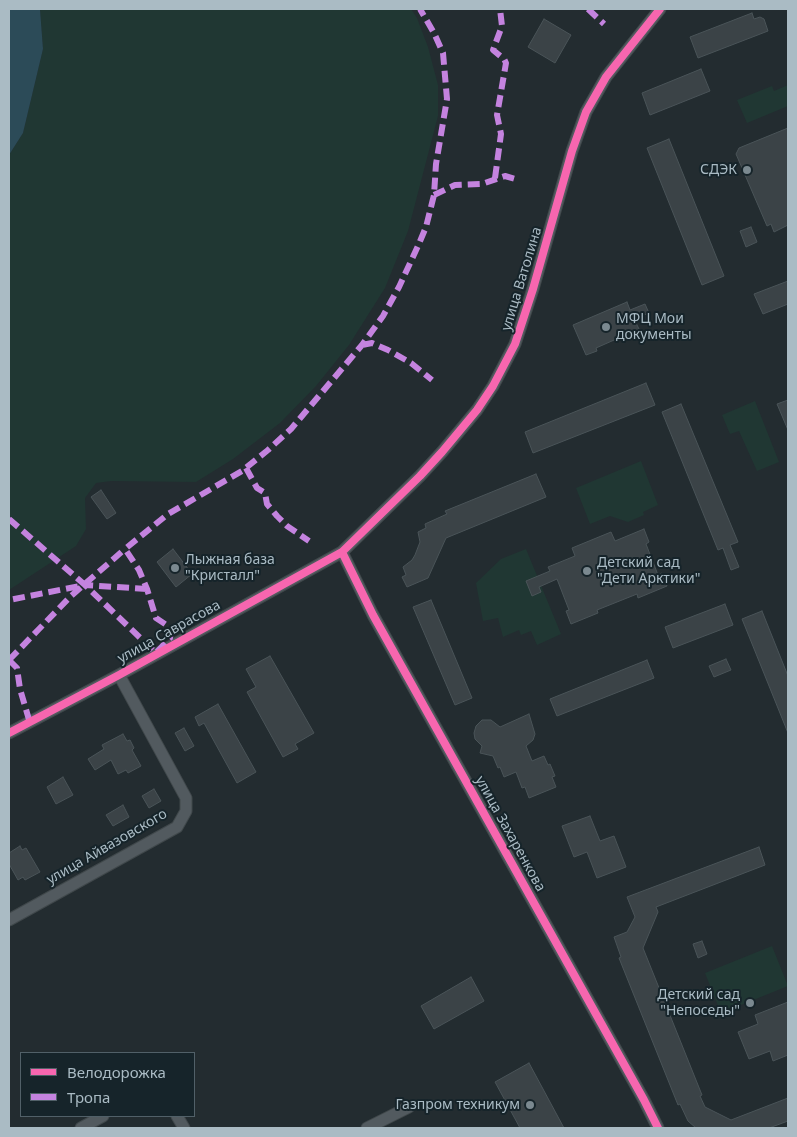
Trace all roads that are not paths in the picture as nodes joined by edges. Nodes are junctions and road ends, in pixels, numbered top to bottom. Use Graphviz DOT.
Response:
graph roads {
  1 [pos="660,9"];
  2 [pos="342,552"];
  3 [pos="119,675"];
  4 [pos="9,734"];
  5 [pos="9,920"];
  6 [pos="410,1107"];
  7 [pos="101,1117"];
  8 [pos="178,1117"];
  9 [pos="388,1124"];
  10 [pos="81,1128"];
  11 [pos="184,1128"];
  12 [pos="367,1128"];
  13 [pos="658,1128"];
  1 -- 2 [label="street, улица Ватолина"];
  2 -- 3 [label="street, улица Саврасова"];
  2 -- 13 [label="street, улица Захаренкова"];
  3 -- 4 [label="street, улица Саврасова"];
  3 -- 5 [label="street, улица Айвазовского"];
  6 -- 9 [label="street"];
  7 -- 10 [label="street"];
  8 -- 11 [label="street"];
  9 -- 12 [label="street"];
}
